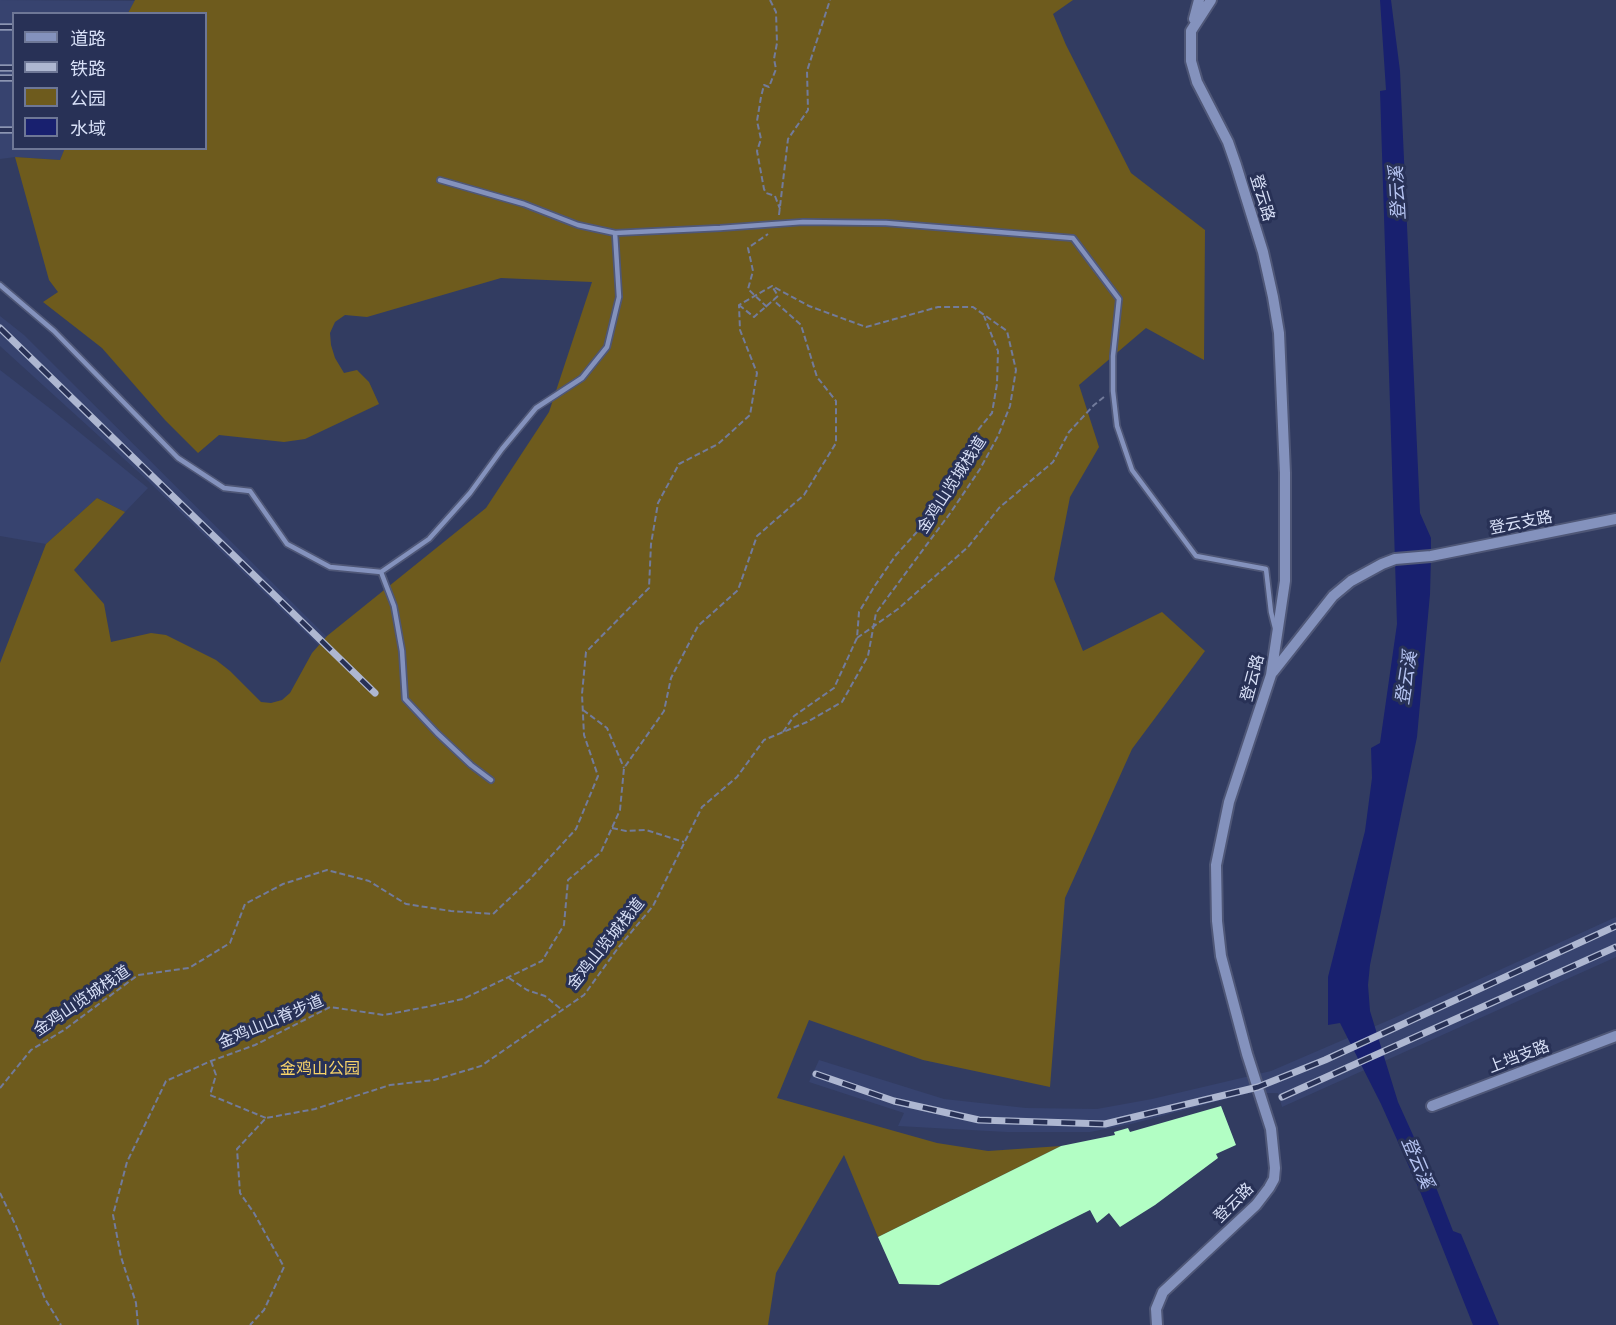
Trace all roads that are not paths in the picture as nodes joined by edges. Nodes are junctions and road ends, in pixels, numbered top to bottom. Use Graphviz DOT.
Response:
graph roads {
  1 [pos="1211,0"];
  2 [pos="1199,3"];
  3 [pos="1191,31"];
  4 [pos="440,180"];
  5 [pos="615,233"];
  6 [pos="0,285"];
  7 [pos="1616,519"];
  8 [pos="381,572"];
  9 [pos="1278,639"];
  10 [pos="1271,675"];
  11 [pos="491,780"];
  12 [pos="1616,1036"];
  13 [pos="1432,1106"];
  14 [pos="1157,1325"];
  1 -- 3 [label="street"];
  2 -- 3 [label="street, 登云路"];
  3 -- 9 [label="street, 登云路"];
  4 -- 5 [label="lane"];
  5 -- 8 [label="lane"];
  5 -- 9 [label="lane"];
  6 -- 8 [label="lane"];
  7 -- 10 [label="street, 登云支路"];
  8 -- 11 [label="lane"];
  9 -- 10 [label="street, 登云路"];
  10 -- 14 [label="street, 登云路"];
  12 -- 13 [label="street, 上垱支路"];
}
